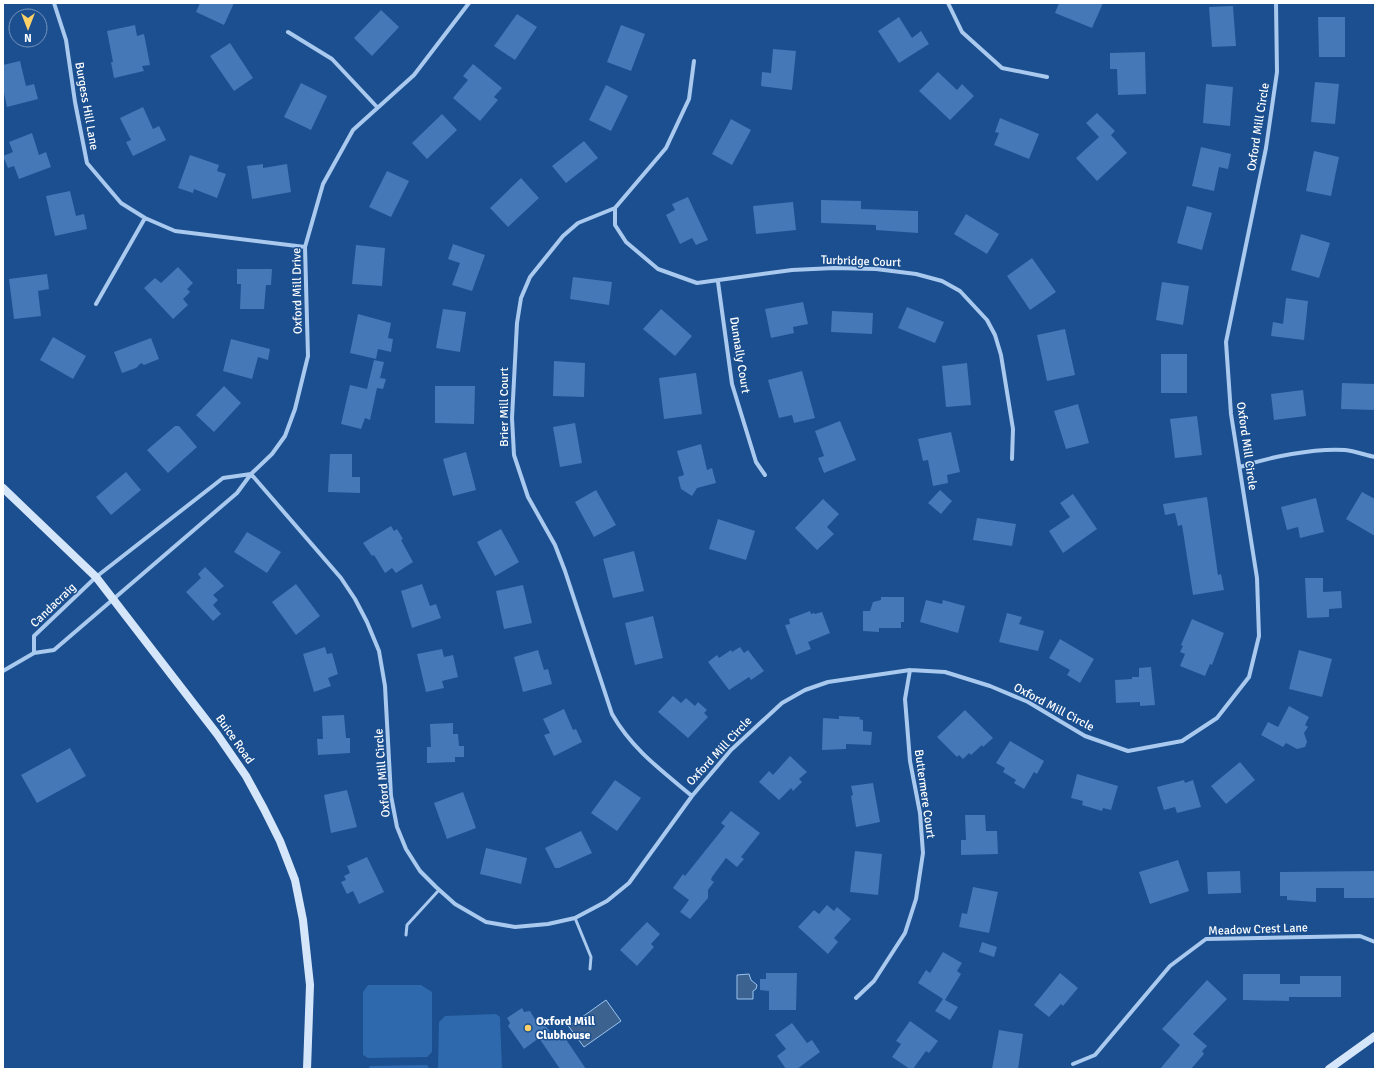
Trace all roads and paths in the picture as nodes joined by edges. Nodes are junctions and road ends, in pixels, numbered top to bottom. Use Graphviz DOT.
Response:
graph roads {
  1 [pos="54,3"];
  2 [pos="469,3"];
  3 [pos="948,3"];
  4 [pos="1276,3"];
  5 [pos="288,32"];
  6 [pos="694,61"];
  7 [pos="1048,77"];
  8 [pos="377,107"];
  9 [pos="615,208"];
  10 [pos="145,218"];
  11 [pos="305,247"];
  12 [pos="718,282"];
  13 [pos="96,304"];
  14 [pos="1375,457"];
  15 [pos="1012,459"];
  16 [pos="1240,467"];
  17 [pos="251,474"];
  18 [pos="765,475"];
  19 [pos="3,488"];
  20 [pos="96,577"];
  21 [pos="113,598"];
  22 [pos="34,653"];
  23 [pos="910,670"];
  24 [pos="3,671"];
  25 [pos="692,796"];
  26 [pos="439,890"];
  27 [pos="575,918"];
  28 [pos="406,935"];
  29 [pos="1375,942"];
  30 [pos="590,969"];
  31 [pos="856,998"];
  32 [pos="1375,1036"];
  33 [pos="1073,1064"];
  34 [pos="307,1069"];
  35 [pos="1328,1069"];
  1 -- 10 [label="street, Burgess Hill Lane"];
  2 -- 8 [label="street, Oxford Mill Drive"];
  3 -- 7 [label="street"];
  4 -- 16 [label="street, Oxford Mill Circle"];
  5 -- 8 [label="street"];
  6 -- 9 [label="street, Brier Mill Court"];
  8 -- 11 [label="street, Oxford Mill Drive"];
  9 -- 12 [label="street, Turbridge Court"];
  9 -- 25 [label="street, Brier Mill Court"];
  10 -- 11 [label="street, Burgess Hill Lane"];
  10 -- 13 [label="street"];
  11 -- 17 [label="street, Oxford Mill Drive"];
  12 -- 15 [label="street, Turbridge Court"];
  12 -- 18 [label="street, Dunnally Court"];
  14 -- 16 [label="street"];
  16 -- 23 [label="street, Oxford Mill Circle"];
  17 -- 20 [label="street"];
  17 -- 21 [label="street, Oxford Mill Drive"];
  17 -- 26 [label="street, Oxford Mill Circle"];
  19 -- 20 [label="street, Buice Road"];
  20 -- 21 [label="street, Buice Road"];
  20 -- 22 [label="street, Candacraig"];
  21 -- 22 [label="street"];
  21 -- 34 [label="street, Buice Road"];
  22 -- 24 [label="street"];
  23 -- 25 [label="street, Oxford Mill Circle"];
  23 -- 31 [label="street, Buttermere Court"];
  25 -- 27 [label="street, Oxford Mill Circle"];
  26 -- 27 [label="street, Oxford Mill Circle"];
  26 -- 28 [label="lane"];
  27 -- 30 [label="lane"];
  29 -- 33 [label="street, Meadow Crest Lane"];
  32 -- 35 [label="street"];
}
